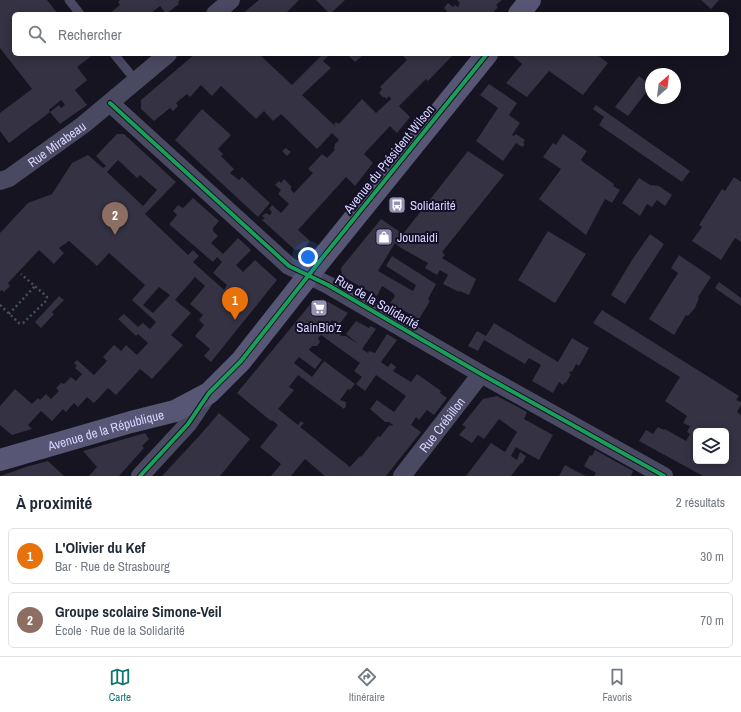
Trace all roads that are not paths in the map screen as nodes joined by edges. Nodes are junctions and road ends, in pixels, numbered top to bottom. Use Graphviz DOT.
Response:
graph roads {
  1 [pos="69,0"];
  2 [pos="231,0"];
  3 [pos="530,0"];
  4 [pos="78,12"];
  5 [pos="217,12"];
  6 [pos="521,12"];
  7 [pos="116,56"];
  8 [pos="166,56"];
  9 [pos="485,56"];
  10 [pos="136,81"];
  11 [pos="110,103"];
  12 [pos="0,181"];
  13 [pos="308,276"];
  14 [pos="481,374"];
  15 [pos="209,393"];
  16 [pos="160,415"];
  17 [pos="173,440"];
  18 [pos="0,460"];
  19 [pos="140,476"];
  20 [pos="402,476"];
  21 [pos="664,476"];
  1 -- 4 [label="lane"];
  2 -- 5 [label="street"];
  3 -- 6 [label="street"];
  7 -- 10 [label="lane"];
  8 -- 10 [label="street, Rue Mirabeau"];
  9 -- 13 [label="street, Avenue du Président Wilson"];
  10 -- 11 [label="street, Rue Mirabeau"];
  11 -- 12 [label="street, Rue Mirabeau"];
  11 -- 13 [label="street, Rue de la Solidarité"];
  13 -- 14 [label="street, Rue de la Solidarité"];
  13 -- 15 [label="street, Avenue du Président Wilson"];
  14 -- 20 [label="street, Rue Crébillon"];
  14 -- 21 [label="street, Rue de la Solidarité"];
  15 -- 16 [label="street, Avenue de la République"];
  15 -- 17 [label="street"];
  16 -- 17 [label="street"];
  16 -- 18 [label="street, Avenue de la République"];
  17 -- 19 [label="street"];
}
